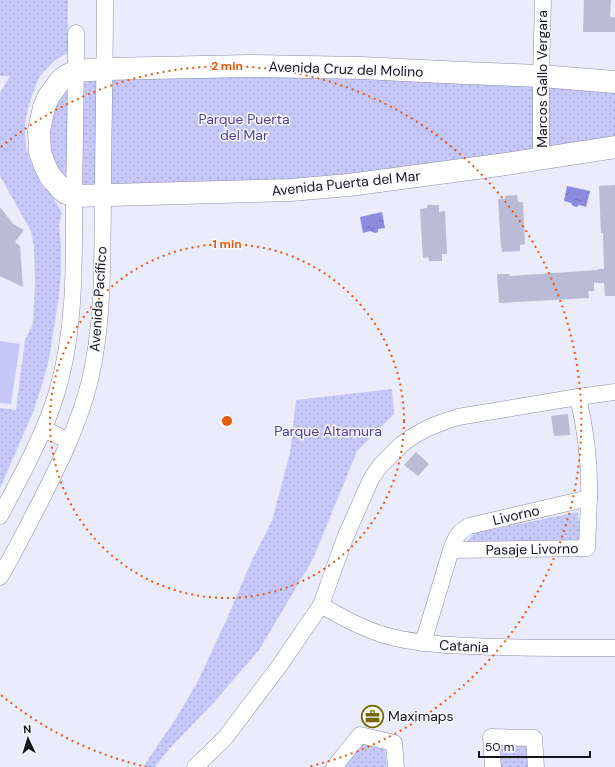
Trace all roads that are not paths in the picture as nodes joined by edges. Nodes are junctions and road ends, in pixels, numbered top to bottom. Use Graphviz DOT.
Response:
graph roads {
  1 [pos="105,0"];
  2 [pos="542,0"];
  3 [pos="76,34"];
  4 [pos="105,69"];
  5 [pos="76,71"];
  6 [pos="541,76"];
  7 [pos="615,82"];
  8 [pos="615,147"];
  9 [pos="541,158"];
  10 [pos="103,195"];
  11 [pos="74,196"];
  12 [pos="615,392"];
  13 [pos="578,397"];
  14 [pos="44,429"];
  15 [pos="69,441"];
  16 [pos="589,498"];
  17 [pos="0,516"];
  18 [pos="451,550"];
  19 [pos="0,577"];
  20 [pos="321,605"];
  21 [pos="423,643"];
  22 [pos="615,648"];
  23 [pos="195,767"];
  24 [pos="334,767"];
  25 [pos="396,767"];
  26 [pos="493,767"];
  27 [pos="536,767"];
  1 -- 4 [label="street, Avenida Pacífico"];
  2 -- 6 [label="street, Marcos Gallo Vergara"];
  3 -- 5 [label="street, Avenida Pacífico"];
  4 -- 5 [label="street, Avenida Cruz del Molino"];
  4 -- 6 [label="street, Avenida Cruz del Molino"];
  4 -- 10 [label="street, Avenida Pacífico"];
  5 -- 11 [label="street, Avenida Pacífico"];
  5 -- 11 [label="street"];
  6 -- 7 [label="street, Avenida Cruz del Molino"];
  6 -- 9 [label="street, Marcos Gallo Vergara"];
  8 -- 9 [label="street, Avenida Puerta del Mar"];
  9 -- 10 [label="street, Avenida Puerta del Mar"];
  10 -- 11 [label="street, Avenida Puerta del Mar"];
  10 -- 15 [label="street, Avenida Pacífico"];
  11 -- 14 [label="street, Avenida Pacífico"];
  12 -- 13 [label="street"];
  13 -- 16 [label="street"];
  13 -- 20 [label="street"];
  14 -- 15 [label="street"];
  14 -- 17 [label="street, Avenida Pacífico"];
  15 -- 19 [label="street, Avenida Pacífico"];
  16 -- 18 [label="street, Livorno"];
  16 -- 18 [label="street, Pasaje Livorno"];
  18 -- 21 [label="street, Livorno"];
  20 -- 21 [label="street, Catania"];
  20 -- 23 [label="street"];
  21 -- 22 [label="street, Catania"];
  24 -- 25 [label="street"];
  26 -- 27 [label="street"];
}
